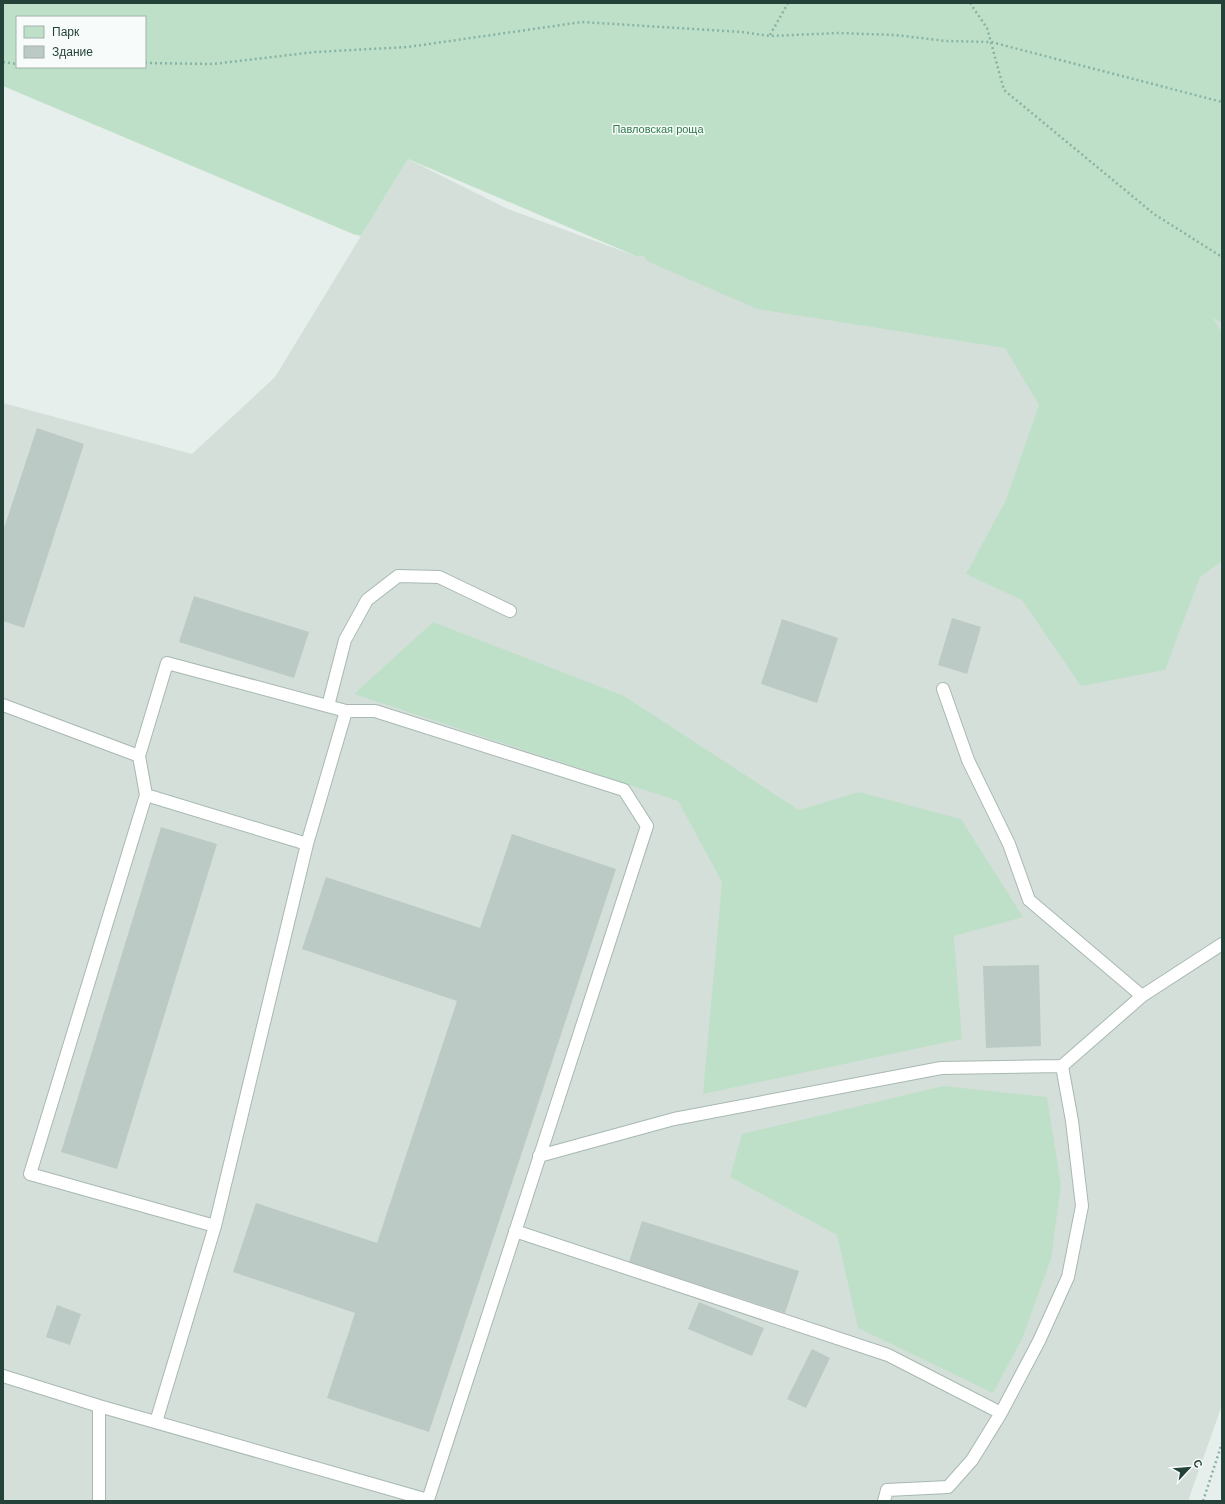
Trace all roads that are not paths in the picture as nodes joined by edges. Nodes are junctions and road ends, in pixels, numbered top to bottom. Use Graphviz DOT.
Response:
graph roads {
  1 [pos="510,611"];
  2 [pos="943,689"];
  3 [pos="3,705"];
  4 [pos="328,706"];
  5 [pos="346,711"];
  6 [pos="139,756"];
  7 [pos="146,795"];
  8 [pos="307,844"];
  9 [pos="1222,944"];
  10 [pos="1142,996"];
  11 [pos="1062,1066"];
  12 [pos="539,1156"];
  13 [pos="215,1226"];
  14 [pos="515,1231"];
  15 [pos="3,1376"];
  16 [pos="100,1406"];
  17 [pos="1001,1413"];
  18 [pos="156,1422"];
  19 [pos="430,1500"];
  20 [pos="99,1501"];
  21 [pos="884,1501"];
  1 -- 4 [label="lane"];
  2 -- 10 [label="lane"];
  3 -- 6 [label="lane"];
  4 -- 5 [label="lane"];
  4 -- 6 [label="lane"];
  5 -- 8 [label="lane"];
  5 -- 12 [label="lane"];
  6 -- 7 [label="lane"];
  7 -- 8 [label="lane"];
  7 -- 13 [label="lane"];
  8 -- 13 [label="lane"];
  9 -- 10 [label="lane"];
  10 -- 11 [label="lane"];
  11 -- 12 [label="lane"];
  11 -- 17 [label="lane"];
  12 -- 14 [label="lane"];
  13 -- 18 [label="lane"];
  14 -- 17 [label="lane"];
  14 -- 19 [label="lane"];
  15 -- 16 [label="lane"];
  16 -- 18 [label="lane"];
  16 -- 20 [label="lane"];
  17 -- 21 [label="lane"];
  18 -- 19 [label="lane"];
}
